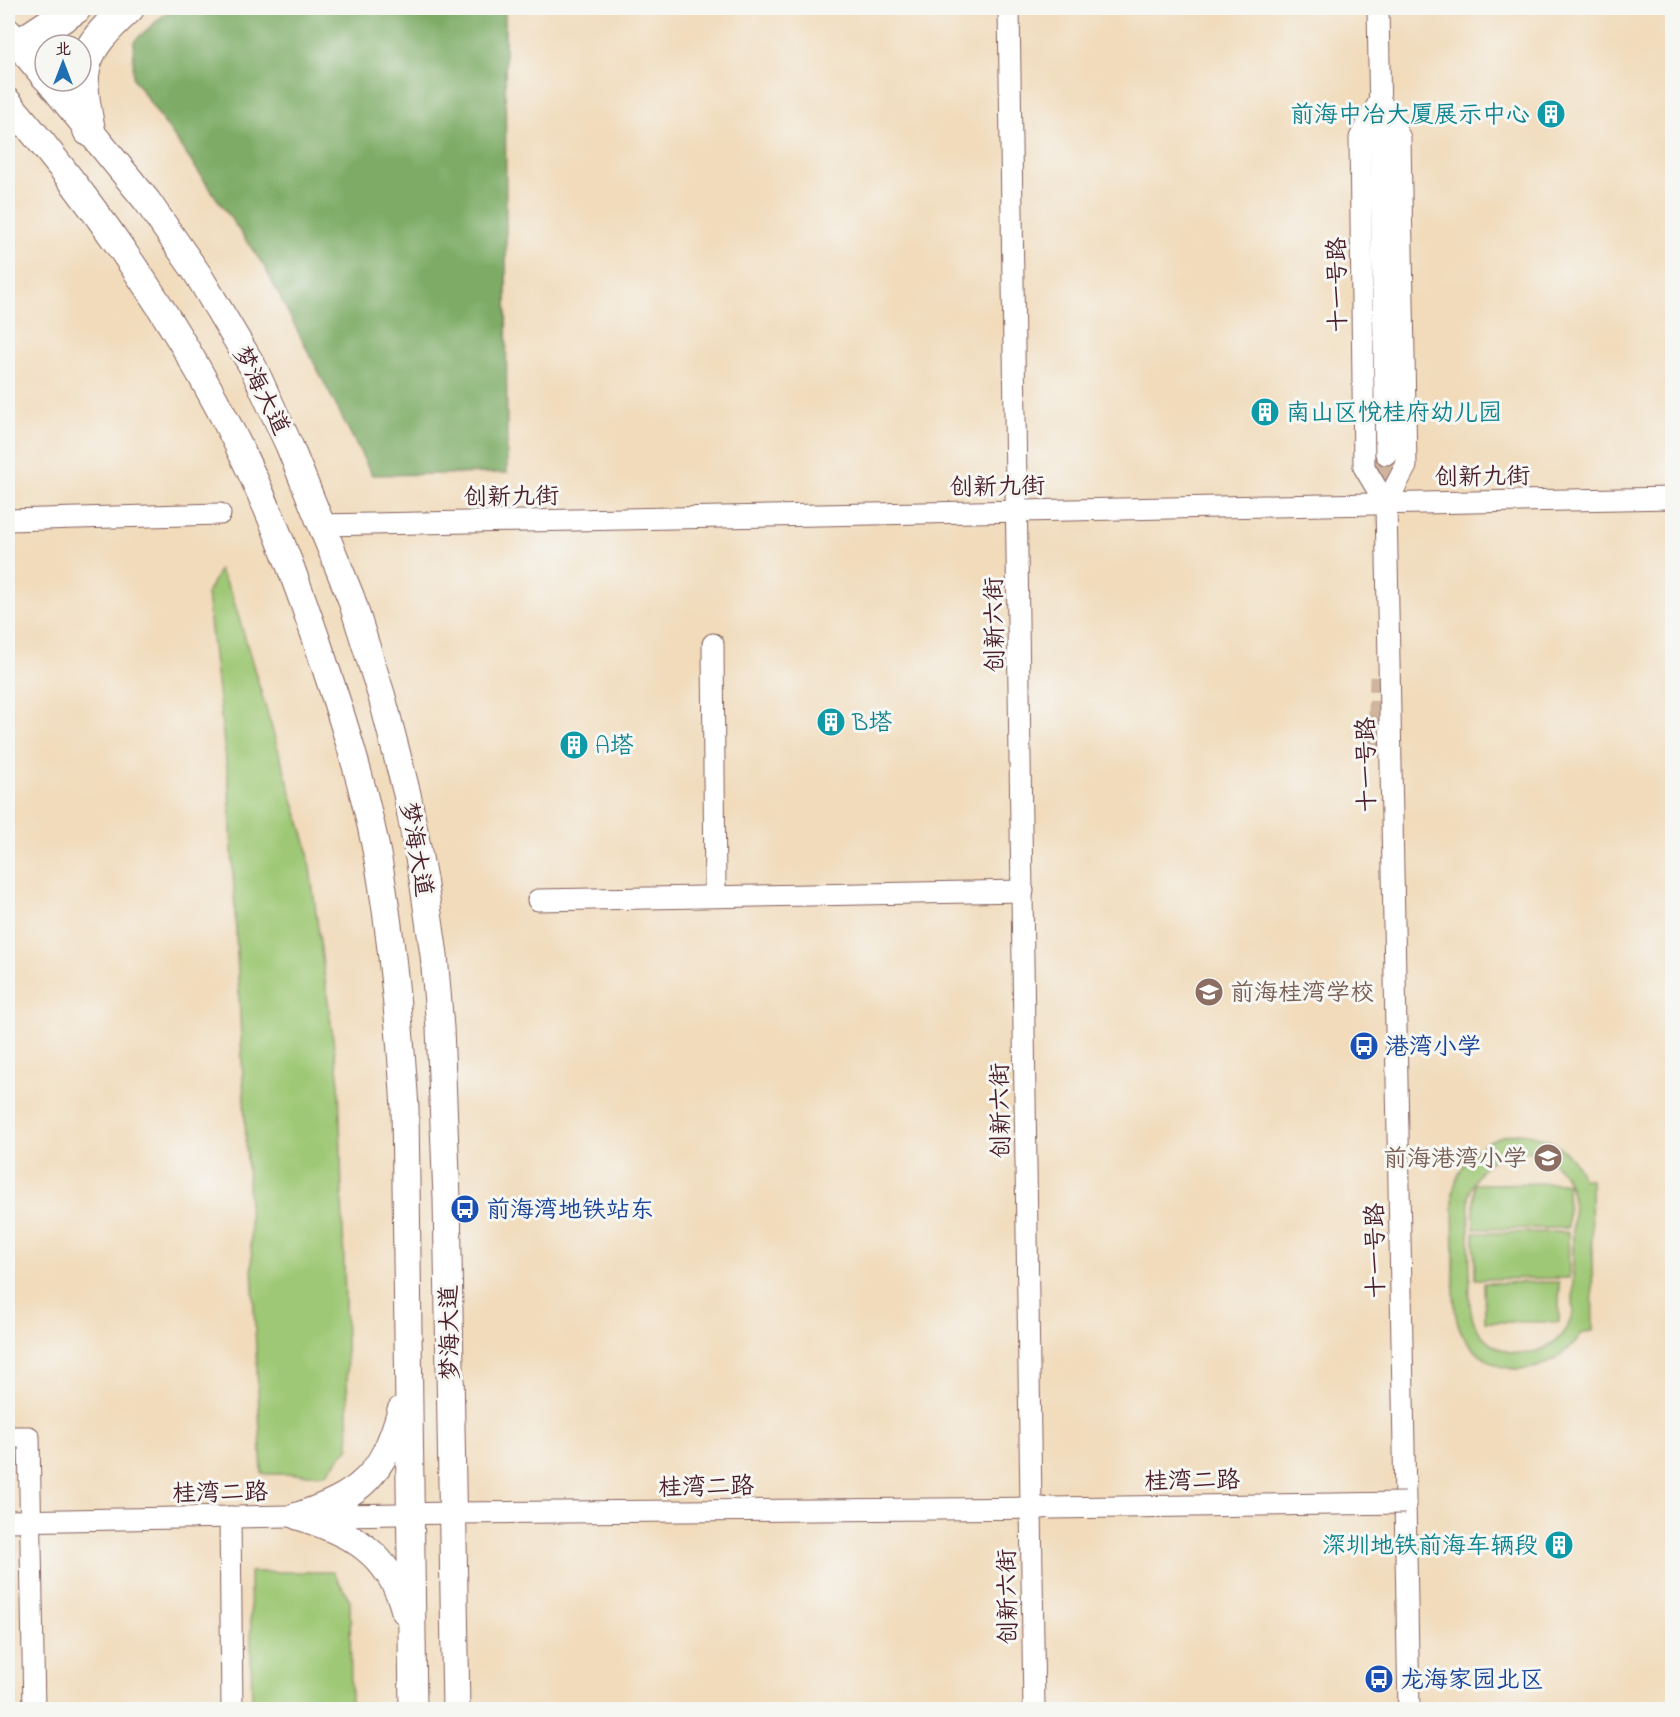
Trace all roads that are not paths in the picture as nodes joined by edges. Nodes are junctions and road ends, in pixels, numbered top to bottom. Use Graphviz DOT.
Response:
graph roads {
  1 [pos="75,8"];
  2 [pos="128,8"];
  3 [pos="1009,8"];
  4 [pos="1378,8"];
  5 [pos="11,43"];
  6 [pos="33,64"];
  7 [pos="59,93"];
  8 [pos="1380,100"];
  9 [pos="8,102"];
  10 [pos="89,130"];
  11 [pos="8,134"];
  12 [pos="51,155"];
  13 [pos="1386,454"];
  14 [pos="1672,498"];
  15 [pos="1386,504"];
  16 [pos="1018,511"];
  17 [pos="220,514"];
  18 [pos="8,520"];
  19 [pos="322,525"];
  20 [pos="713,644"];
  21 [pos="1378,753"];
  22 [pos="1023,891"];
  23 [pos="716,896"];
  24 [pos="538,900"];
  25 [pos="408,1386"];
  26 [pos="8,1437"];
  27 [pos="1405,1503"];
  28 [pos="1040,1508"];
  29 [pos="452,1513"];
  30 [pos="409,1514"];
  31 [pos="298,1516"];
  32 [pos="230,1517"];
  33 [pos="8,1521"];
  34 [pos="30,1521"];
  35 [pos="412,1636"];
  36 [pos="34,1710"];
  37 [pos="232,1710"];
  38 [pos="413,1710"];
  39 [pos="456,1710"];
  40 [pos="1034,1710"];
  41 [pos="1396,1710"];
  42 [pos="1409,1710"];
  1 -- 5 [label="highway"];
  2 -- 10 [label="highway"];
  3 -- 16 [label="street, 创新六街"];
  4 -- 8 [label="street, 十一号路"];
  5 -- 6 [label="main road"];
  7 -- 10 [label="main road, 梦海大道"];
  8 -- 13 [label="street"];
  8 -- 15 [label="street, 十一号路"];
  8 -- 15 [label="street, 十一号路"];
  9 -- 12 [label="main road, 梦海大道"];
  10 -- 19 [label="main road, 梦海大道"];
  11 -- 12 [label="main road"];
  12 -- 25 [label="main road, 梦海大道"];
  14 -- 15 [label="street, 创新九街"];
  15 -- 16 [label="street, 创新九街"];
  15 -- 27 [label="street, 十一号路"];
  16 -- 19 [label="street, 创新九街"];
  16 -- 22 [label="street, 创新六街"];
  17 -- 18 [label="street"];
  19 -- 29 [label="main road, 梦海大道"];
  20 -- 23 [label="street"];
  21 -- 41 [label="street"];
  22 -- 23 [label="street"];
  22 -- 28 [label="street, 创新六街"];
  23 -- 24 [label="street"];
  25 -- 30 [label="main road, 梦海大道"];
  25 -- 31 [label="main road"];
  26 -- 34 [label="street"];
  27 -- 28 [label="street, 桂湾二路, bridge"];
  27 -- 42 [label="street, 十一号路"];
  28 -- 29 [label="street, 桂湾二路"];
  28 -- 40 [label="street, 创新六街"];
  29 -- 30 [label="street, 桂湾二路"];
  29 -- 39 [label="main road, 梦海大道"];
  30 -- 31 [label="street, 桂湾二路"];
  30 -- 35 [label="main road, 梦海大道"];
  31 -- 32 [label="street, 桂湾二路"];
  31 -- 35 [label="main road"];
  32 -- 34 [label="street, 桂湾二路"];
  32 -- 37 [label="street"];
  33 -- 34 [label="street, 桂湾二路"];
  34 -- 36 [label="street"];
  35 -- 38 [label="main road, 梦海大道"];
}
